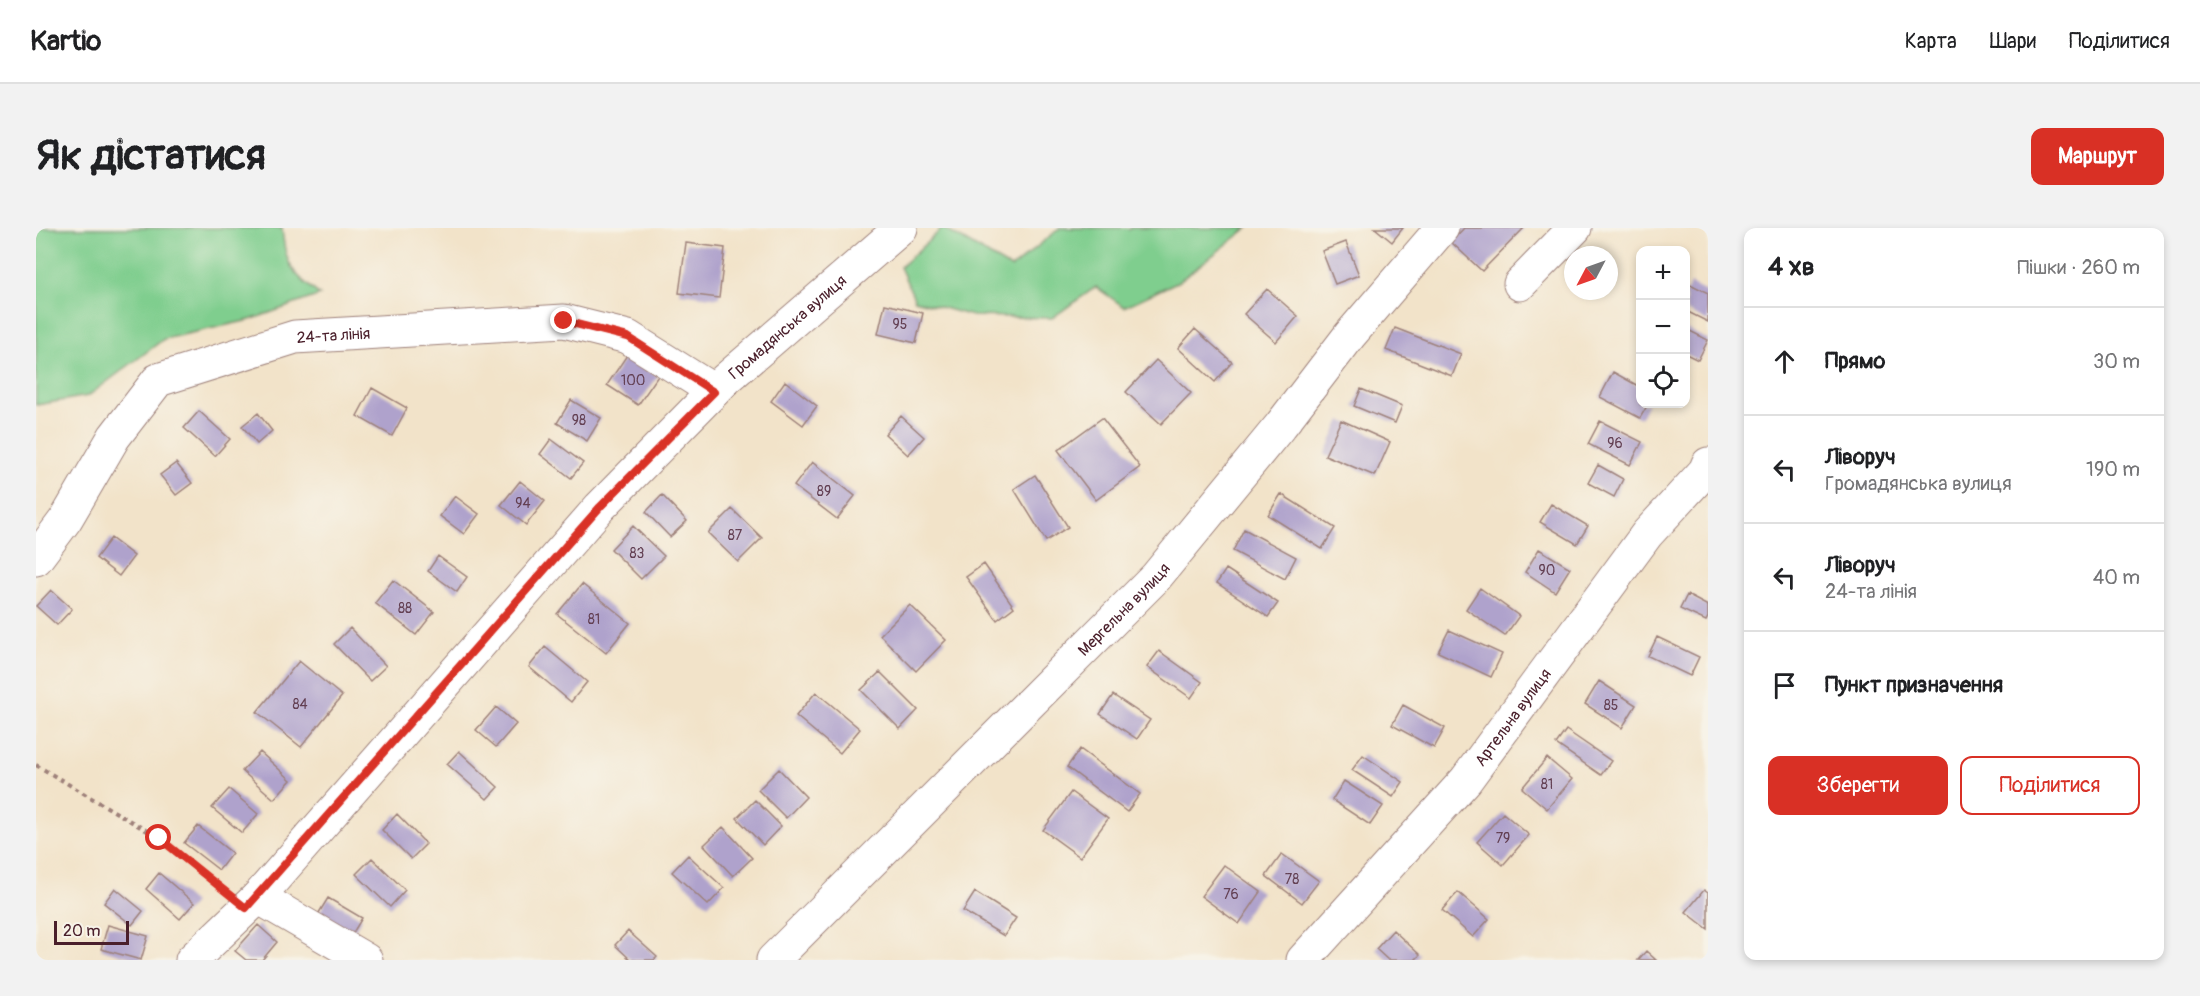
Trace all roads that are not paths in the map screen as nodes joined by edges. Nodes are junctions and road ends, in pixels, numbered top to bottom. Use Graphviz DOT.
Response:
graph roads {
  1 [pos="901,228"];
  2 [pos="1442,228"];
  3 [pos="1575,228"];
  4 [pos="1520,284"];
  5 [pos="714,392"];
  6 [pos="1708,464"];
  7 [pos="36,559"];
  8 [pos="252,903"];
  9 [pos="192,960"];
  10 [pos="366,960"];
  11 [pos="773,960"];
  12 [pos="1303,960"];
  1 -- 5 [label="street, Громадянська вулиця"];
  2 -- 11 [label="street, Мергельна вулиця"];
  3 -- 4 [label="street"];
  5 -- 7 [label="street, 24-та лінія"];
  5 -- 8 [label="street, Громадянська вулиця"];
  6 -- 12 [label="street, Артельна вулиця"];
  8 -- 9 [label="street, Громадянська вулиця"];
  8 -- 10 [label="street"];
}
